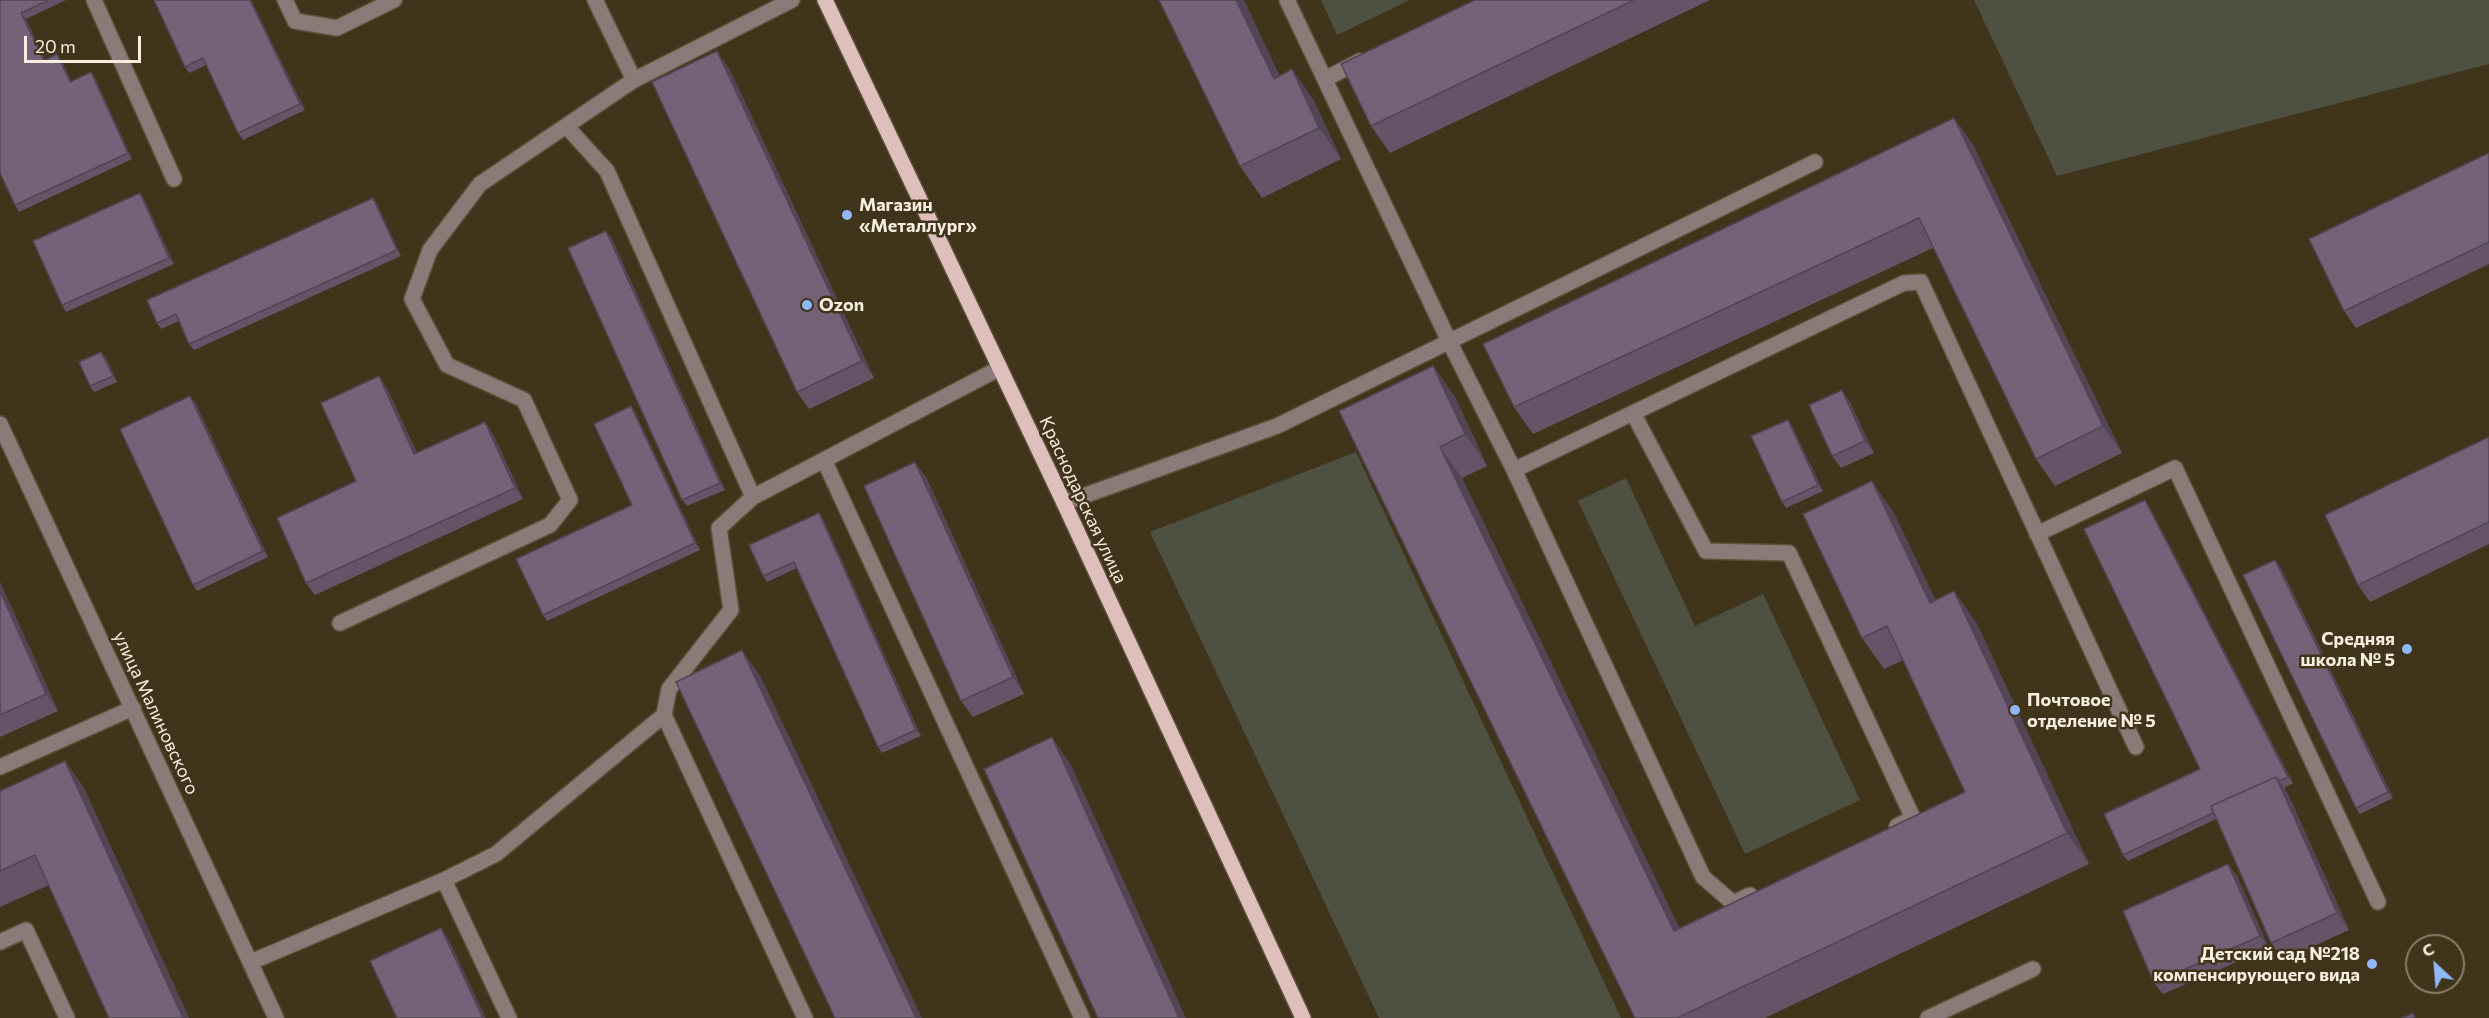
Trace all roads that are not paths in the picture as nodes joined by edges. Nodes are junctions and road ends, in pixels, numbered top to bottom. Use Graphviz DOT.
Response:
graph roads {
  1 [pos="94,0"];
  2 [pos="285,0"];
  3 [pos="394,0"];
  4 [pos="595,0"];
  5 [pos="792,0"];
  6 [pos="825,0"];
  7 [pos="1287,0"];
  8 [pos="1378,52"];
  9 [pos="1325,78"];
  10 [pos="634,80"];
  11 [pos="567,127"];
  12 [pos="1815,162"];
  13 [pos="174,179"];
  14 [pos="1450,343"];
  15 [pos="1000,368"];
  16 [pos="1633,413"];
  17 [pos="0,424"];
  18 [pos="824,460"];
  19 [pos="1514,470"];
  20 [pos="753,497"];
  21 [pos="1064,504"];
  22 [pos="2037,534"];
  23 [pos="340,623"];
  24 [pos="133,708"];
  25 [pos="664,714"];
  26 [pos="2136,747"];
  27 [pos="0,767"];
  28 [pos="1881,833"];
  29 [pos="444,880"];
  30 [pos="1765,888"];
  31 [pos="2378,902"];
  32 [pos="0,942"];
  33 [pos="251,962"];
  34 [pos="2033,969"];
  35 [pos="67,1018"];
  36 [pos="276,1018"];
  37 [pos="509,1018"];
  38 [pos="805,1018"];
  39 [pos="1082,1018"];
  40 [pos="1303,1018"];
  41 [pos="1928,1018"];
  1 -- 13 [label="street"];
  2 -- 3 [label="street"];
  4 -- 10 [label="street"];
  5 -- 10 [label="street"];
  6 -- 15 [label="main road, Краснодарская улица"];
  7 -- 9 [label="street"];
  8 -- 9 [label="street"];
  9 -- 14 [label="street"];
  10 -- 11 [label="street"];
  11 -- 20 [label="street"];
  11 -- 23 [label="street"];
  12 -- 14 [label="street"];
  14 -- 19 [label="street"];
  14 -- 21 [label="street"];
  15 -- 18 [label="street"];
  15 -- 21 [label="main road, Краснодарская улица"];
  16 -- 19 [label="street"];
  16 -- 22 [label="street"];
  16 -- 28 [label="street"];
  17 -- 24 [label="street, улица Малиновского"];
  18 -- 20 [label="street"];
  18 -- 39 [label="street"];
  19 -- 30 [label="street"];
  20 -- 25 [label="street"];
  21 -- 40 [label="main road, Краснодарская улица"];
  22 -- 26 [label="street"];
  22 -- 31 [label="street"];
  24 -- 27 [label="street"];
  24 -- 33 [label="street, улица Малиновского"];
  25 -- 29 [label="street"];
  25 -- 38 [label="street"];
  29 -- 33 [label="street"];
  29 -- 37 [label="street"];
  32 -- 35 [label="street"];
  33 -- 36 [label="street, улица Малиновского"];
  34 -- 41 [label="street"];
}
